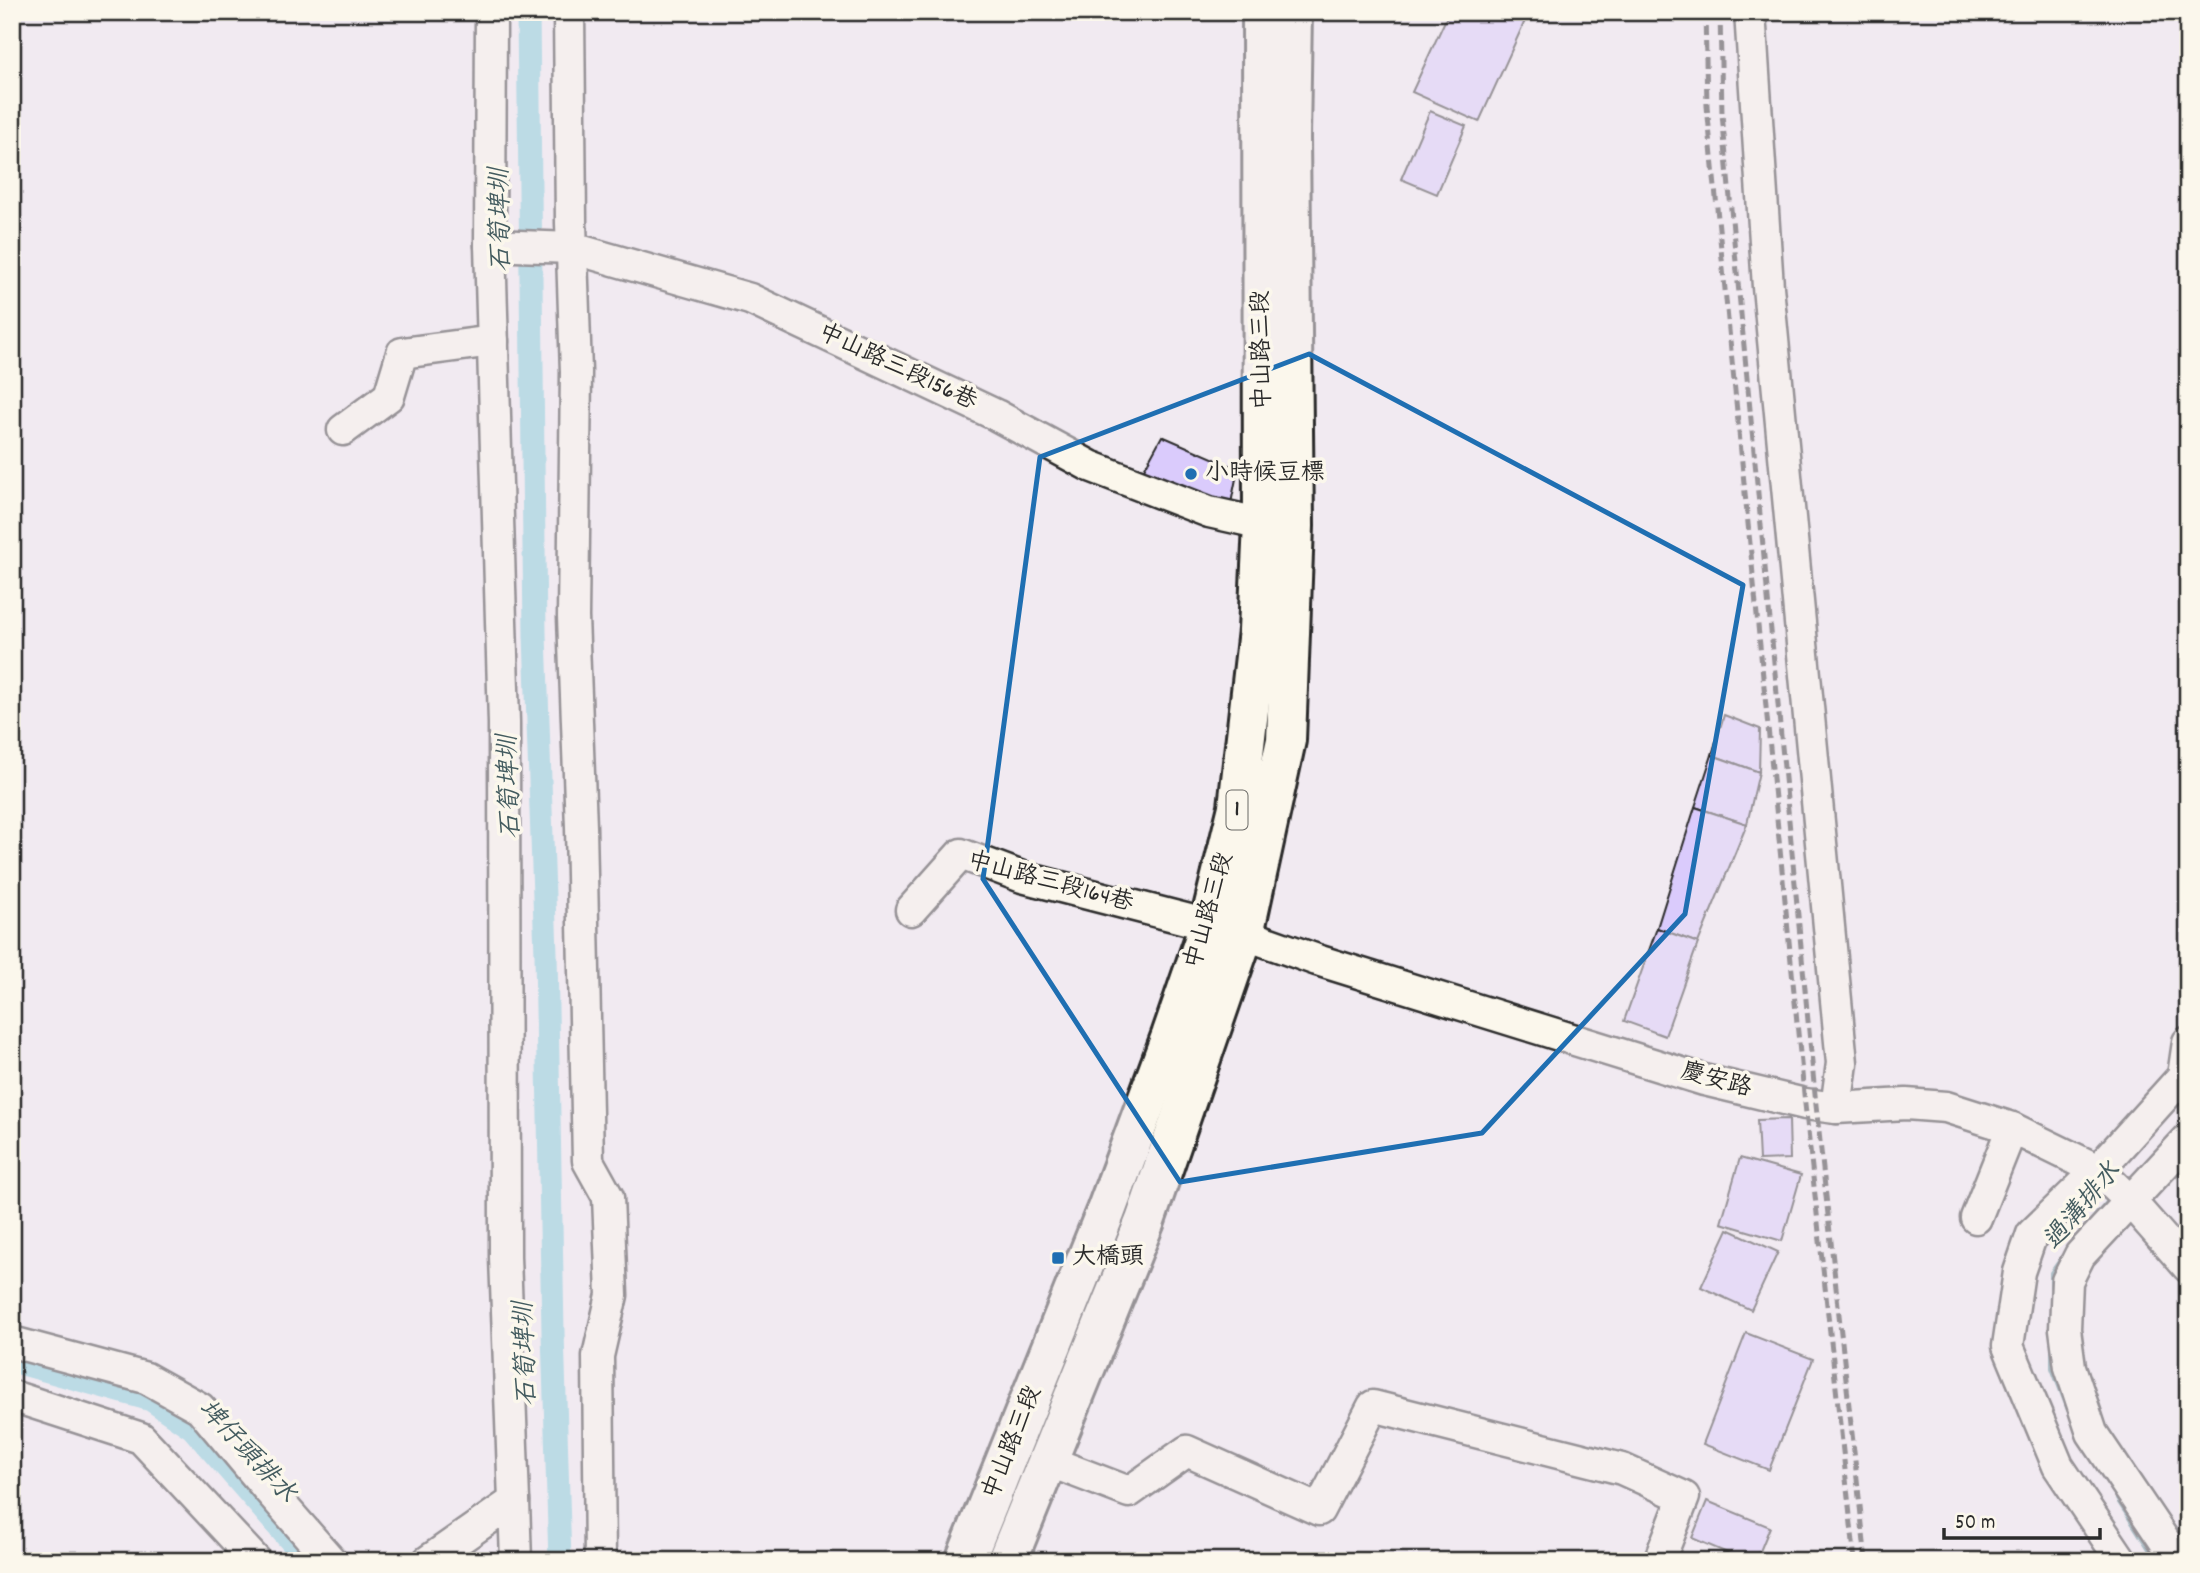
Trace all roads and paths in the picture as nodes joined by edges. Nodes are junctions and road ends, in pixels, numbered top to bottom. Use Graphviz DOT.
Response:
graph roads {
  1 [pos="491,12"];
  2 [pos="569,12"];
  3 [pos="1262,12"];
  4 [pos="1292,12"];
  5 [pos="1750,12"];
  6 [pos="490,246"];
  7 [pos="572,248"];
  8 [pos="493,341"];
  9 [pos="342,430"];
  10 [pos="1278,525"];
  11 [pos="911,910"];
  12 [pos="1227,930"];
  13 [pos="2188,1042"];
  14 [pos="1836,1108"];
  15 [pos="2012,1128"];
  16 [pos="2188,1139"];
  17 [pos="2098,1170"];
  18 [pos="2130,1201"];
  19 [pos="1976,1218"];
  20 [pos="2188,1268"];
  21 [pos="12,1342"];
  22 [pos="12,1396"];
  23 [pos="1048,1461"];
  24 [pos="514,1500"];
  25 [pos="256,1561"];
  26 [pos="331,1561"];
  27 [pos="428,1561"];
  28 [pos="516,1561"];
  29 [pos="600,1561"];
  30 [pos="965,1561"];
  31 [pos="1007,1561"];
  32 [pos="1659,1561"];
  33 [pos="2122,1561"];
  34 [pos="2178,1561"];
  1 -- 6 [label="street"];
  2 -- 7 [label="street"];
  3 -- 10 [label="main road, 中山路三段 / 1"];
  4 -- 10 [label="main road, 中山路三段 / 1"];
  5 -- 14 [label="street"];
  6 -- 7 [label="street, 中山路三段156巷"];
  6 -- 8 [label="street"];
  7 -- 10 [label="street, 中山路三段156巷"];
  7 -- 29 [label="street"];
  8 -- 9 [label="street"];
  8 -- 24 [label="street"];
  10 -- 12 [label="main road, 中山路三段 / 1"];
  11 -- 12 [label="street, 中山路三段164巷"];
  12 -- 14 [label="street, 慶安路"];
  12 -- 23 [label="main road, 中山路三段 / 1"];
  12 -- 30 [label="main road, 中山路三段 / 1"];
  13 -- 17 [label="street"];
  14 -- 15 [label="street, 慶安路"];
  15 -- 17 [label="street, 慶安路"];
  15 -- 19 [label="street"];
  16 -- 18 [label="street"];
  17 -- 18 [label="street, 慶安路"];
  17 -- 33 [label="street"];
  18 -- 20 [label="street, 慶安路"];
  18 -- 34 [label="street"];
  21 -- 26 [label="street"];
  22 -- 25 [label="street"];
  23 -- 31 [label="main road, 中山路三段 / 1"];
  23 -- 32 [label="street"];
  24 -- 27 [label="street"];
  24 -- 28 [label="street"];
}
